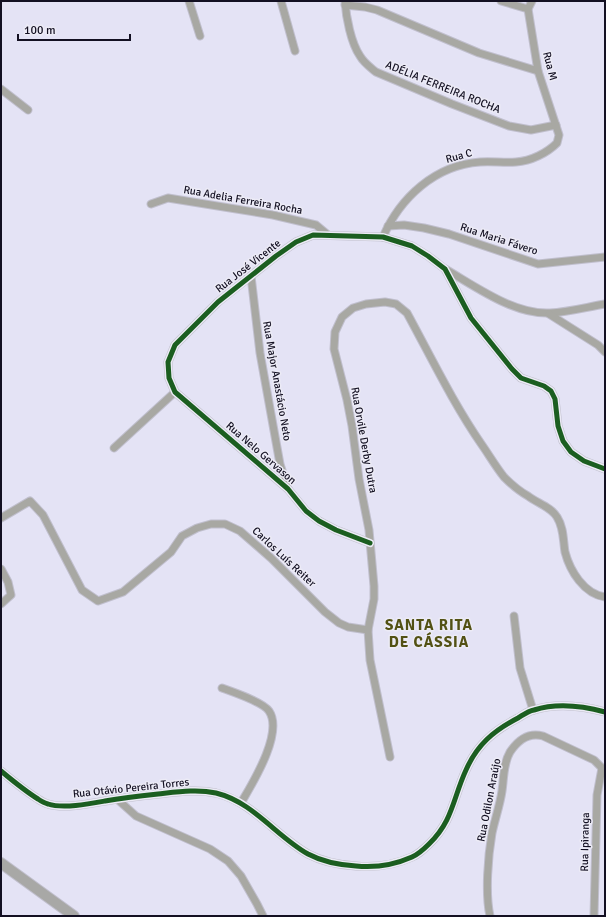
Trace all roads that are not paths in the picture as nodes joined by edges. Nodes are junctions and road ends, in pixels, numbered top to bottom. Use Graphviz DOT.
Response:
graph roads {
  1 [pos="190,1"];
  2 [pos="281,1"];
  3 [pos="501,1"];
  4 [pos="532,1"];
  5 [pos="345,3"];
  6 [pos="528,9"];
  7 [pos="200,36"];
  8 [pos="295,51"];
  9 [pos="538,71"];
  10 [pos="1,89"];
  11 [pos="28,110"];
  12 [pos="556,125"];
  13 [pos="559,135"];
  14 [pos="151,204"];
  15 [pos="388,226"];
  16 [pos="328,235"];
  17 [pos="383,237"];
  18 [pos="605,257"];
  19 [pos="445,269"];
  20 [pos="251,276"];
  21 [pos="605,304"];
  22 [pos="549,314"];
  23 [pos="605,352"];
  24 [pos="169,378"];
  25 [pos="175,392"];
  26 [pos="114,448"];
  27 [pos="605,469"];
  28 [pos="288,489"];
  29 [pos="1,518"];
  30 [pos="370,543"];
  31 [pos="1,569"];
  32 [pos="605,597"];
  33 [pos="1,604"];
  34 [pos="514,616"];
  35 [pos="368,630"];
  36 [pos="222,688"];
  37 [pos="533,710"];
  38 [pos="605,712"];
  39 [pos="390,757"];
  40 [pos="604,769"];
  41 [pos="1,771"];
  42 [pos="117,799"];
  43 [pos="241,803"];
  44 [pos="1,863"];
  45 [pos="74,916"];
  46 [pos="262,916"];
  47 [pos="490,916"];
  48 [pos="594,916"];
  1 -- 7 [label="street"];
  2 -- 8 [label="street"];
  3 -- 6 [label="street"];
  4 -- 6 [label="street"];
  5 -- 9 [label="street"];
  5 -- 12 [label="street, ADÉLIA FERREIRA ROCHA"];
  6 -- 9 [label="street, Rua M"];
  9 -- 12 [label="street, Rua M"];
  10 -- 11 [label="street"];
  12 -- 13 [label="street, Rua M"];
  13 -- 15 [label="street, Rua C"];
  14 -- 16 [label="street, Rua Adelia Ferreira Rocha"];
  15 -- 17 [label="street, Rua C"];
  15 -- 18 [label="street, Rua Maria Fávero"];
  16 -- 17 [label="street, Rua José Vicente"];
  16 -- 20 [label="street, Rua José Vicente"];
  17 -- 19 [label="street, Rua José Vicente"];
  19 -- 22 [label="street"];
  19 -- 27 [label="street"];
  20 -- 24 [label="street, Rua José Vicente"];
  20 -- 28 [label="street, Rua Major Anastácio Neto"];
  21 -- 22 [label="street"];
  22 -- 23 [label="street"];
  24 -- 25 [label="street, Rua Nelo Gervason"];
  25 -- 26 [label="street"];
  25 -- 28 [label="street, Rua Nelo Gervason"];
  28 -- 30 [label="street, Rua Nelo Gervason"];
  29 -- 35 [label="street, Carlos Luís Reiter"];
  30 -- 32 [label="street, Rua Orvile Derby Dutra"];
  30 -- 35 [label="street, Rua Orvile Derby Dutra"];
  31 -- 33 [label="street"];
  34 -- 37 [label="street"];
  35 -- 39 [label="street, Rua Orvile Derby Dutra"];
  36 -- 43 [label="street"];
  37 -- 38 [label="street, Rua Otávio Pereira Torres"];
  37 -- 43 [label="street, Rua Otávio Pereira Torres"];
  40 -- 47 [label="street, Rua Odilon Araújo"];
  40 -- 48 [label="street, Rua Ipiranga"];
  41 -- 42 [label="street, Rua Otávio Pereira Torres"];
  42 -- 43 [label="street, Rua Otávio Pereira Torres"];
  42 -- 46 [label="street"];
  44 -- 45 [label="main road"];
}
